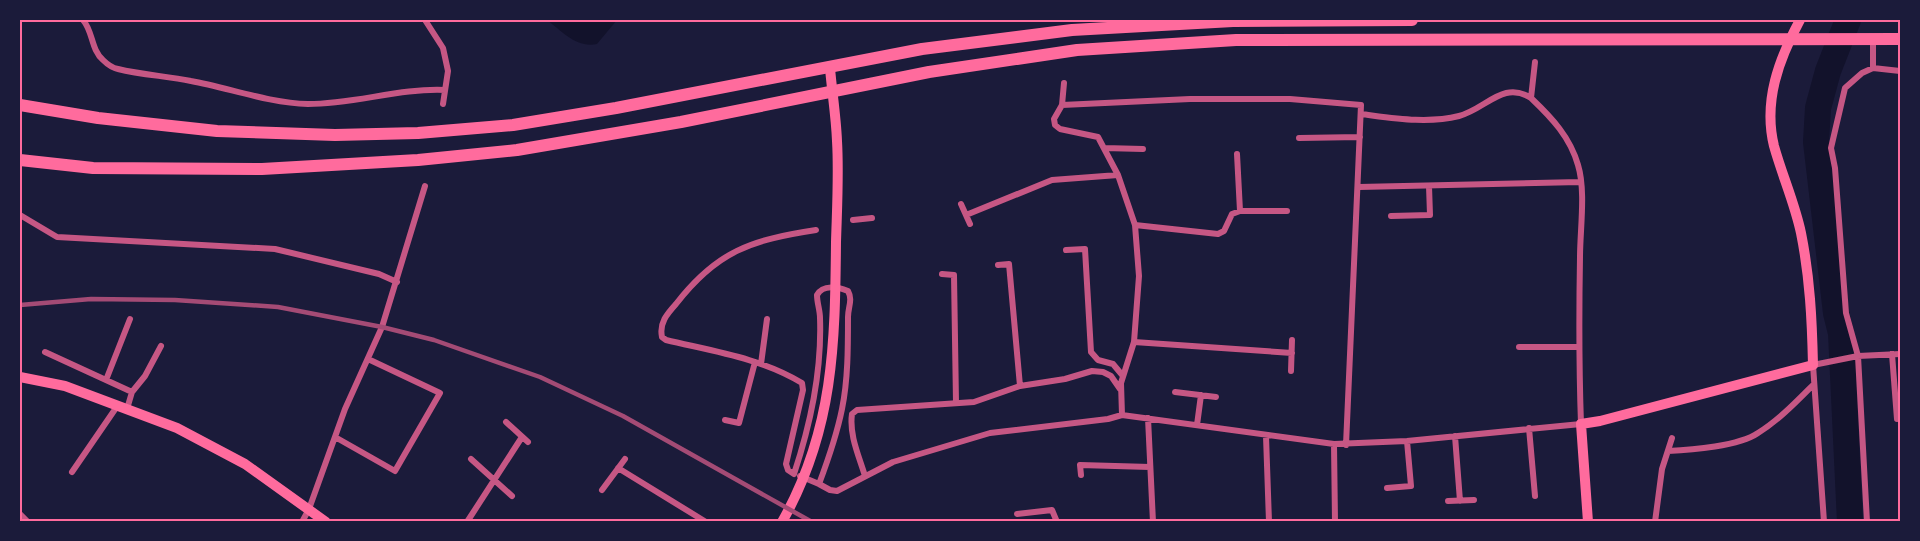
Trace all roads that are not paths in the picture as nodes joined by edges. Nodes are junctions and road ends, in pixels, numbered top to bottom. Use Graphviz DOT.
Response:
graph roads {
  1 [pos="83,20"];
  2 [pos="425,20"];
  3 [pos="1412,20"];
  4 [pos="1800,20"];
  5 [pos="1186,22"];
  6 [pos="1873,39"];
  7 [pos="1900,39"];
  8 [pos="1789,40"];
  9 [pos="1535,62"];
  10 [pos="830,68"];
  11 [pos="1873,68"];
  12 [pos="1900,71"];
  13 [pos="1064,83"];
  14 [pos="445,90"];
  15 [pos="832,92"];
  16 [pos="1531,98"];
  17 [pos="443,104"];
  18 [pos="20,105"];
  19 [pos="1062,105"];
  20 [pos="1361,114"];
  21 [pos="1360,136"];
  22 [pos="1299,138"];
  23 [pos="1104,148"];
  24 [pos="1143,149"];
  25 [pos="1237,153"];
  26 [pos="20,160"];
  27 [pos="1118,175"];
  28 [pos="1580,182"];
  29 [pos="425,186"];
  30 [pos="1429,186"];
  31 [pos="1359,187"];
  32 [pos="961,204"];
  33 [pos="1240,211"];
  34 [pos="1287,211"];
  35 [pos="20,215"];
  36 [pos="966,215"];
  37 [pos="1391,216"];
  38 [pos="872,218"];
  39 [pos="853,220"];
  40 [pos="970,224"];
  41 [pos="1135,225"];
  42 [pos="816,230"];
  43 [pos="1066,250"];
  44 [pos="998,264"];
  45 [pos="942,274"];
  46 [pos="397,282"];
  47 [pos="836,288"];
  48 [pos="767,319"];
  49 [pos="130,320"];
  50 [pos="1292,340"];
  51 [pos="1134,342"];
  52 [pos="161,346"];
  53 [pos="1520,347"];
  54 [pos="1579,347"];
  55 [pos="45,352"];
  56 [pos="1292,353"];
  57 [pos="1892,354"];
  58 [pos="1900,354"];
  59 [pos="1858,356"];
  60 [pos="368,359"];
  61 [pos="758,363"];
  62 [pos="1813,365"];
  63 [pos="1291,371"];
  64 [pos="1123,376"];
  65 [pos="20,377"];
  66 [pos="106,380"];
  67 [pos="1815,384"];
  68 [pos="1020,386"];
  69 [pos="1121,391"];
  70 [pos="132,392"];
  71 [pos="1175,392"];
  72 [pos="1201,395"];
  73 [pos="1216,397"];
  74 [pos="956,404"];
  75 [pos="122,407"];
  76 [pos="1122,415"];
  77 [pos="1148,418"];
  78 [pos="1898,418"];
  79 [pos="724,420"];
  80 [pos="506,422"];
  81 [pos="1581,424"];
  82 [pos="1197,426"];
  83 [pos="1529,428"];
  84 [pos="1266,436"];
  85 [pos="1455,436"];
  86 [pos="335,437"];
  87 [pos="522,437"];
  88 [pos="1672,438"];
  89 [pos="1407,441"];
  90 [pos="528,442"];
  91 [pos="1334,444"];
  92 [pos="1346,444"];
  93 [pos="1668,451"];
  94 [pos="471,459"];
  95 [pos="625,459"];
  96 [pos="1150,467"];
  97 [pos="618,468"];
  98 [pos="72,472"];
  99 [pos="794,474"];
  100 [pos="1080,475"];
  101 [pos="865,476"];
  102 [pos="493,479"];
  103 [pos="819,484"];
  104 [pos="1387,488"];
  105 [pos="602,490"];
  106 [pos="512,496"];
  107 [pos="1535,496"];
  108 [pos="1474,500"];
  109 [pos="1448,501"];
  110 [pos="1460,501"];
  111 [pos="309,509"];
  112 [pos="20,514"];
  113 [pos="1017,514"];
  114 [pos="323,521"];
  115 [pos="28,522"];
  116 [pos="302,522"];
  117 [pos="467,522"];
  118 [pos="706,522"];
  119 [pos="782,522"];
  120 [pos="1057,522"];
  121 [pos="1153,522"];
  122 [pos="1269,522"];
  123 [pos="1335,522"];
  124 [pos="1588,522"];
  125 [pos="1655,522"];
  126 [pos="1824,522"];
  127 [pos="1867,522"];
  1 -- 14 [label="street"];
  2 -- 14 [label="street"];
  3 -- 5 [label="highway"];
  4 -- 8 [label="main road"];
  5 -- 10 [label="highway"];
  6 -- 7 [label="highway"];
  6 -- 8 [label="highway"];
  6 -- 11 [label="street"];
  8 -- 15 [label="highway"];
  8 -- 62 [label="main road"];
  9 -- 16 [label="street"];
  10 -- 15 [label="main road"];
  10 -- 18 [label="highway"];
  11 -- 12 [label="street"];
  11 -- 59 [label="street"];
  13 -- 19 [label="street"];
  14 -- 17 [label="street"];
  15 -- 26 [label="highway"];
  15 -- 47 [label="main road"];
  16 -- 20 [label="street"];
  16 -- 28 [label="street"];
  19 -- 20 [label="street"];
  19 -- 23 [label="street"];
  20 -- 21 [label="street"];
  21 -- 22 [label="street"];
  21 -- 31 [label="street"];
  23 -- 24 [label="street"];
  23 -- 27 [label="street"];
  25 -- 33 [label="street"];
  27 -- 36 [label="street"];
  27 -- 41 [label="street"];
  28 -- 30 [label="street"];
  28 -- 54 [label="street"];
  29 -- 46 [label="street"];
  30 -- 31 [label="street"];
  30 -- 37 [label="street"];
  31 -- 92 [label="street"];
  32 -- 36 [label="street"];
  33 -- 34 [label="street"];
  33 -- 41 [label="street"];
  35 -- 46 [label="street"];
  36 -- 40 [label="street"];
  38 -- 39 [label="street"];
  41 -- 51 [label="street"];
  42 -- 61 [label="street"];
  43 -- 64 [label="street"];
  44 -- 68 [label="street"];
  45 -- 74 [label="street"];
  46 -- 60 [label="street"];
  47 -- 99 [label="street"];
  47 -- 103 [label="street"];
  47 -- 119 [label="main road"];
  48 -- 61 [label="street"];
  49 -- 66 [label="street"];
  50 -- 56 [label="street"];
  51 -- 56 [label="street"];
  51 -- 64 [label="street"];
  52 -- 70 [label="street"];
  53 -- 54 [label="street"];
  54 -- 81 [label="street"];
  55 -- 66 [label="street"];
  56 -- 63 [label="street"];
  57 -- 58 [label="street"];
  57 -- 59 [label="street"];
  57 -- 78 [label="street"];
  59 -- 62 [label="street"];
  59 -- 127 [label="street"];
  60 -- 86 [label="street"];
  60 -- 86 [label="street"];
  61 -- 79 [label="street"];
  61 -- 99 [label="street"];
  62 -- 67 [label="street"];
  62 -- 81 [label="main road"];
  64 -- 69 [label="street"];
  65 -- 75 [label="main road"];
  66 -- 70 [label="street"];
  67 -- 93 [label="street"];
  67 -- 126 [label="street"];
  68 -- 69 [label="street"];
  68 -- 74 [label="street"];
  69 -- 76 [label="street"];
  70 -- 75 [label="street"];
  71 -- 72 [label="street"];
  72 -- 73 [label="street"];
  72 -- 82 [label="street"];
  74 -- 101 [label="street"];
  75 -- 98 [label="street"];
  75 -- 111 [label="main road"];
  76 -- 77 [label="street"];
  76 -- 101 [label="street"];
  77 -- 82 [label="street"];
  77 -- 96 [label="street"];
  80 -- 87 [label="street"];
  81 -- 83 [label="street"];
  81 -- 124 [label="main road"];
  82 -- 84 [label="street"];
  83 -- 85 [label="street"];
  83 -- 107 [label="street"];
  84 -- 91 [label="street"];
  84 -- 122 [label="street"];
  85 -- 89 [label="street"];
  85 -- 110 [label="street"];
  86 -- 111 [label="street"];
  87 -- 90 [label="street"];
  87 -- 102 [label="street"];
  88 -- 93 [label="street"];
  89 -- 92 [label="street"];
  89 -- 104 [label="street"];
  91 -- 92 [label="street"];
  91 -- 123 [label="street"];
  93 -- 125 [label="street"];
  94 -- 102 [label="street"];
  95 -- 97 [label="street"];
  96 -- 100 [label="street"];
  96 -- 121 [label="street"];
  97 -- 105 [label="street"];
  97 -- 118 [label="street"];
  99 -- 103 [label="street"];
  101 -- 103 [label="street"];
  102 -- 106 [label="street"];
  102 -- 117 [label="street"];
  108 -- 110 [label="street"];
  109 -- 110 [label="street"];
  111 -- 114 [label="main road"];
  111 -- 116 [label="street"];
  112 -- 115 [label="street"];
  113 -- 120 [label="street"];
}
